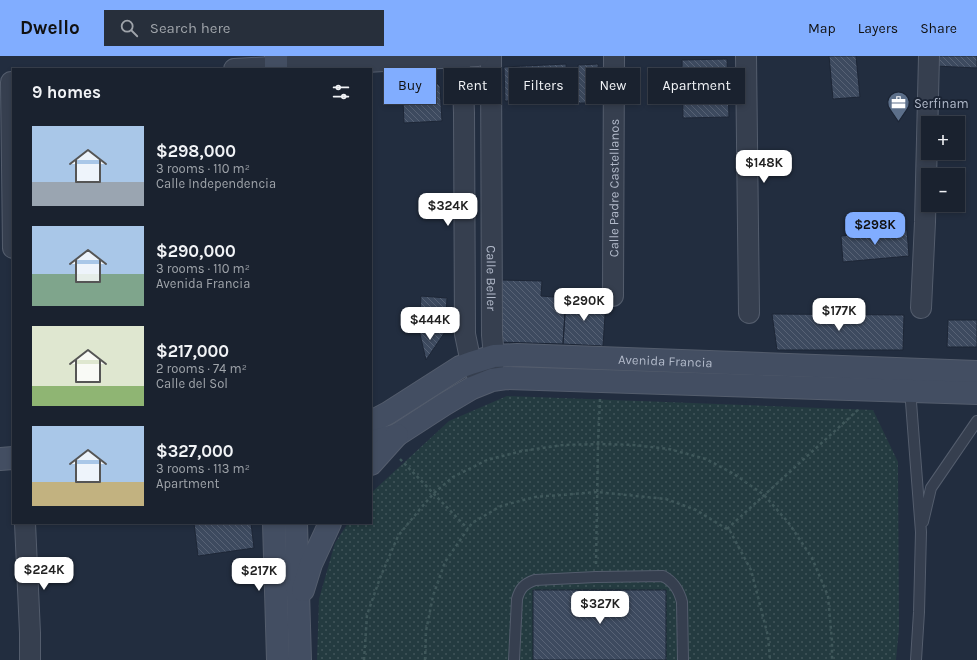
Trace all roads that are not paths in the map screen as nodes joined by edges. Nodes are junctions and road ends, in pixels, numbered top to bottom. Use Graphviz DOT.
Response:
graph roads {
  1 [pos="478,56"];
  2 [pos="491,56"];
  3 [pos="614,56"];
  4 [pos="746,56"];
  5 [pos="929,56"];
  6 [pos="458,57"];
  7 [pos="276,64"];
  8 [pos="242,68"];
  9 [pos="8,82"];
  10 [pos="12,215"];
  11 [pos="613,296"];
  12 [pos="921,308"];
  13 [pos="749,313"];
  14 [pos="494,356"];
  15 [pos="471,363"];
  16 [pos="910,370"];
  17 [pos="977,372"];
  18 [pos="487,382"];
  19 [pos="910,392"];
  20 [pos="977,393"];
  21 [pos="977,421"];
  22 [pos="372,422"];
  23 [pos="385,441"];
  24 [pos="12,458"];
  25 [pos="0,459"];
  26 [pos="372,462"];
  27 [pos="25,524"];
  28 [pos="274,524"];
  29 [pos="296,524"];
  30 [pos="330,524"];
  31 [pos="921,532"];
  32 [pos="298,611"];
  33 [pos="30,660"];
  34 [pos="278,660"];
  35 [pos="300,660"];
  36 [pos="514,660"];
  37 [pos="683,660"];
  38 [pos="916,660"];
  1 -- 6 [label="street"];
  2 -- 14 [label="street, Calle Beller"];
  3 -- 11 [label="street, Calle Padre Castellanos"];
  4 -- 13 [label="street"];
  5 -- 12 [label="street"];
  6 -- 7 [label="street"];
  6 -- 15 [label="street"];
  7 -- 8 [label="street"];
  9 -- 10 [label="street"];
  14 -- 15 [label="main road, Avenida Francia"];
  14 -- 16 [label="main road, Avenida Francia"];
  14 -- 18 [label="street, Calle Beller"];
  15 -- 18 [label="street"];
  15 -- 22 [label="main road, Avenida Francia"];
  16 -- 17 [label="main road, Avenida Francia"];
  16 -- 19 [label="lane"];
  18 -- 19 [label="main road, Avenida Francia"];
  18 -- 23 [label="main road, Avenida Francia"];
  19 -- 20 [label="main road, Avenida Francia"];
  19 -- 31 [label="lane"];
  21 -- 31 [label="lane"];
  23 -- 26 [label="main road, Avenida Francia"];
  24 -- 25 [label="main road"];
  27 -- 33 [label="street"];
  28 -- 34 [label="main road"];
  29 -- 32 [label="main road"];
  30 -- 32 [label="main road"];
  31 -- 38 [label="lane"];
  32 -- 35 [label="main road"];
  36 -- 37 [label="lane"];
}
